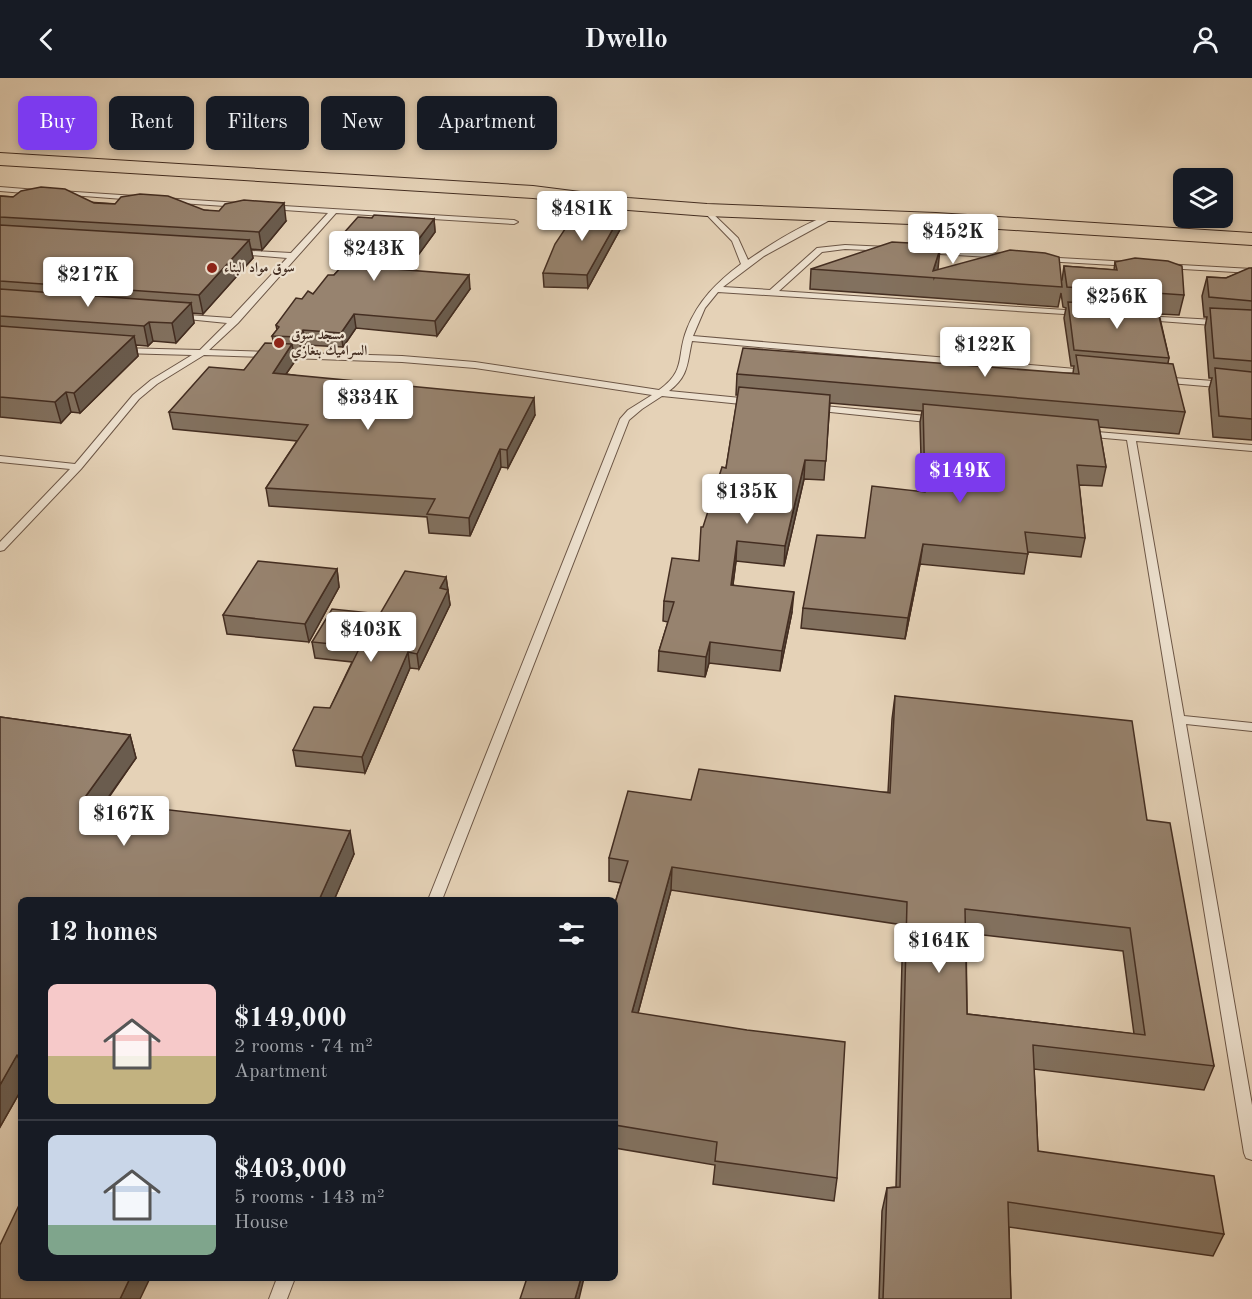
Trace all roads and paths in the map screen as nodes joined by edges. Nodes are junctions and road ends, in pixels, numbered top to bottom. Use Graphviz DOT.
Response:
graph roads {
  1 [pos="0,146"];
  2 [pos="0,159"];
  3 [pos="608,183"];
  4 [pos="0,189"];
  5 [pos="143,199"];
  6 [pos="155,200"];
  7 [pos="835,205"];
  8 [pos="250,206"];
  9 [pos="262,207"];
  10 [pos="707,210"];
  11 [pos="334,211"];
  12 [pos="514,222"];
  13 [pos="1252,223"];
  14 [pos="1252,239"];
  15 [pos="893,250"];
  16 [pos="224,251"];
  17 [pos="917,251"];
  18 [pos="294,256"];
  19 [pos="1013,257"];
  20 [pos="1037,258"];
  21 [pos="745,265"];
  22 [pos="1144,265"];
  23 [pos="1156,265"];
  24 [pos="1252,271"];
  25 [pos="716,289"];
  26 [pos="772,292"];
  27 [pos="1088,314"];
  28 [pos="165,315"];
  29 [pos="1135,317"];
  30 [pos="235,321"];
  31 [pos="1252,325"];
  32 [pos="688,338"];
  33 [pos="116,349"];
  34 [pos="200,354"];
  35 [pos="1099,374"];
  36 [pos="1146,378"];
  37 [pos="1252,387"];
  38 [pos="658,393"];
  39 [pos="765,404"];
  40 [pos="800,407"];
  41 [pos="942,420"];
  42 [pos="1072,433"];
  43 [pos="1131,438"];
  44 [pos="1252,448"];
  45 [pos="0,459"];
  46 [pos="78,466"];
  47 [pos="0,548"];
  48 [pos="1178,719"];
  49 [pos="1252,727"];
  50 [pos="436,897"];
  51 [pos="1252,1154"];
  52 [pos="285,1281"];
  53 [pos="278,1299"];
  1 -- 3 [label="main road"];
  2 -- 10 [label="main road"];
  4 -- 5 [label="lane"];
  6 -- 8 [label="lane"];
  7 -- 10 [label="main road"];
  7 -- 13 [label="main road"];
  7 -- 14 [label="main road"];
  7 -- 21 [label="lane"];
  9 -- 11 [label="lane"];
  10 -- 21 [label="lane"];
  11 -- 12 [label="lane"];
  11 -- 18 [label="lane"];
  15 -- 26 [label="lane"];
  16 -- 18 [label="lane"];
  17 -- 19 [label="lane"];
  18 -- 30 [label="lane"];
  20 -- 22 [label="lane"];
  21 -- 25 [label="lane"];
  23 -- 24 [label="lane"];
  25 -- 26 [label="lane"];
  25 -- 32 [label="lane"];
  26 -- 27 [label="lane"];
  28 -- 30 [label="lane"];
  29 -- 31 [label="lane"];
  30 -- 34 [label="lane"];
  32 -- 35 [label="lane"];
  32 -- 38 [label="lane"];
  33 -- 34 [label="lane"];
  34 -- 38 [label="lane"];
  34 -- 46 [label="lane"];
  36 -- 37 [label="lane"];
  38 -- 39 [label="lane"];
  38 -- 50 [label="lane"];
  40 -- 41 [label="lane"];
  42 -- 43 [label="lane"];
  43 -- 44 [label="lane"];
  43 -- 48 [label="lane"];
  45 -- 46 [label="lane"];
  46 -- 47 [label="lane"];
  48 -- 49 [label="lane"];
  48 -- 51 [label="lane"];
  52 -- 53 [label="lane"];
}
